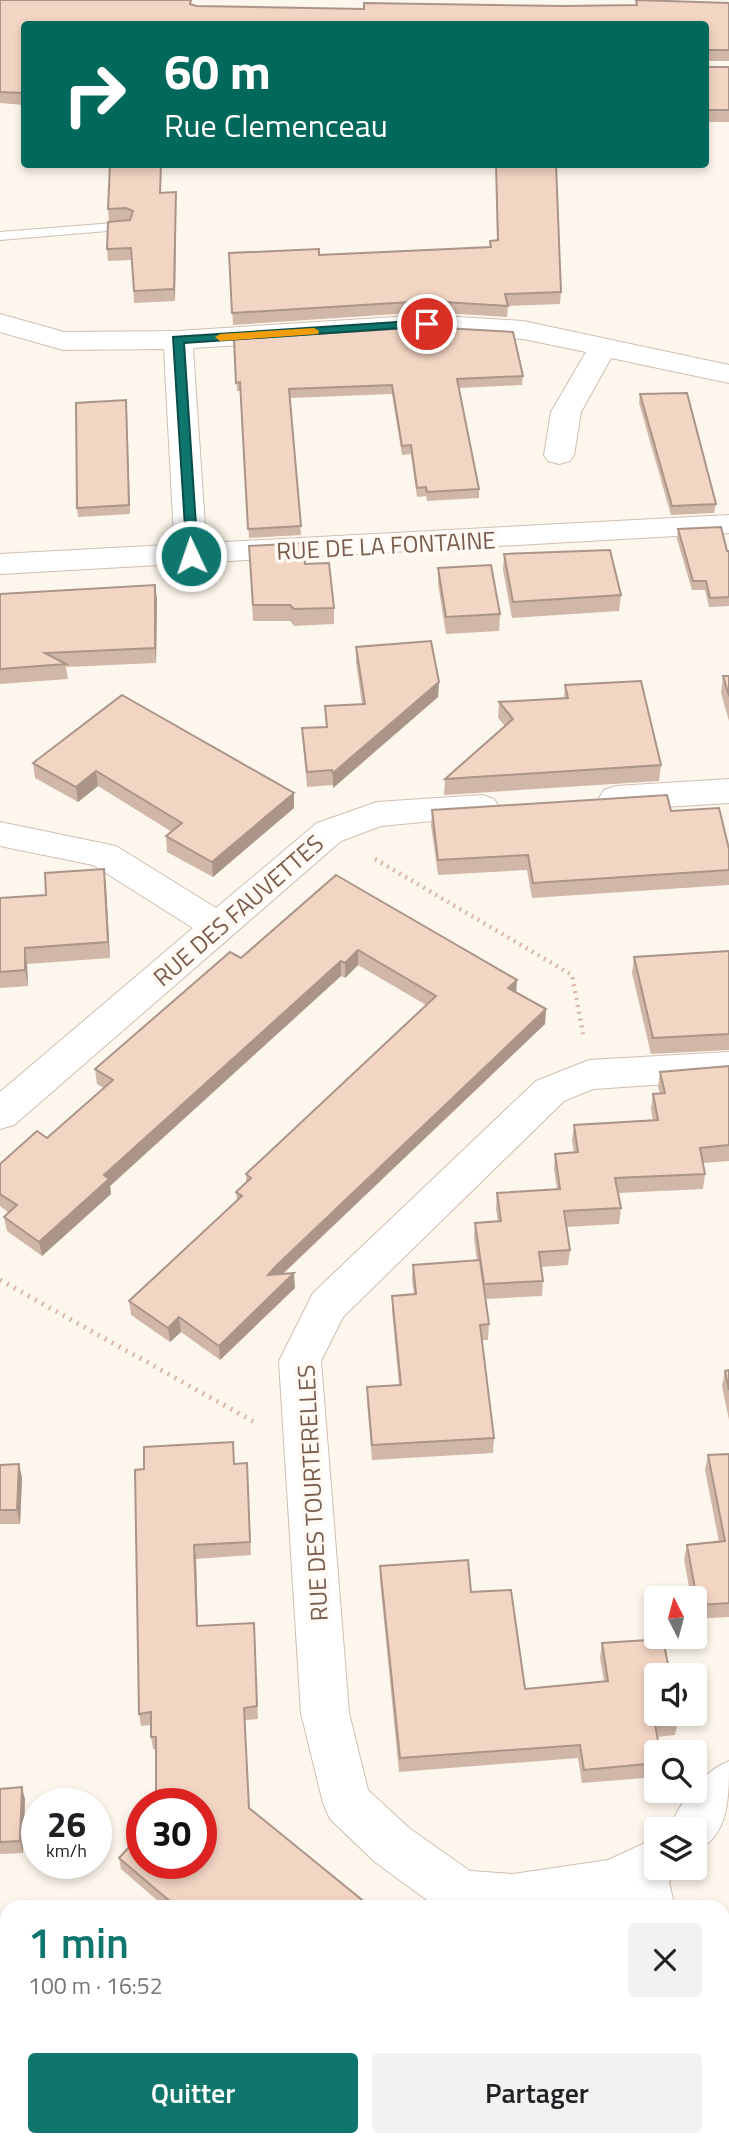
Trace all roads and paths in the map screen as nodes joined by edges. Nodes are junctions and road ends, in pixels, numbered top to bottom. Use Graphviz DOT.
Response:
graph roads {
  1 [pos="126,226"];
  2 [pos="0,236"];
  3 [pos="0,323"];
  4 [pos="178,340"];
  5 [pos="603,347"];
  6 [pos="729,373"];
  7 [pos="559,455"];
  8 [pos="729,524"];
  9 [pos="191,556"];
  10 [pos="0,564"];
  11 [pos="729,791"];
  12 [pos="580,801"];
  13 [pos="513,805"];
  14 [pos="329,832"];
  15 [pos="0,834"];
  16 [pos="219,927"];
  17 [pos="729,1066"];
  18 [pos="590,1075"];
  19 [pos="0,1114"];
  20 [pos="0,1280"];
  21 [pos="307,1452"];
  22 [pos="729,1784"];
  23 [pos="703,1817"];
  24 [pos="649,1880"];
  1 -- 2 [label="lane"];
  3 -- 4 [label="street"];
  4 -- 5 [label="street"];
  4 -- 9 [label="street"];
  5 -- 6 [label="street"];
  5 -- 7 [label="street"];
  8 -- 9 [label="street, RUE DE LA FONTAINE"];
  9 -- 10 [label="street, RUE DE LA FONTAINE"];
  11 -- 12 [label="street"];
  13 -- 14 [label="street, RUE DES FAUVETTES"];
  14 -- 16 [label="street, RUE DES FAUVETTES"];
  14 -- 18 [label="path"];
  15 -- 16 [label="street"];
  16 -- 19 [label="street, RUE DES FAUVETTES"];
  17 -- 18 [label="street, RUE DES TOURTERELLES"];
  18 -- 21 [label="street, RUE DES TOURTERELLES"];
  20 -- 21 [label="path"];
  21 -- 24 [label="street, RUE DES TOURTERELLES"];
  22 -- 23 [label="street"];
}
